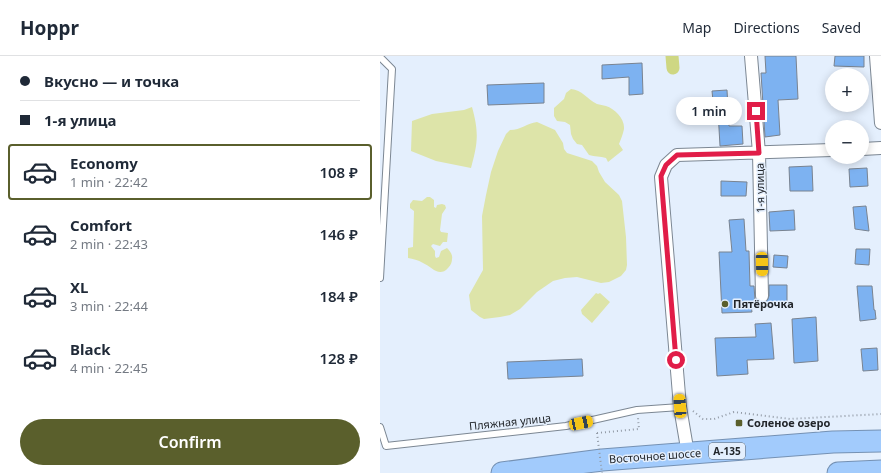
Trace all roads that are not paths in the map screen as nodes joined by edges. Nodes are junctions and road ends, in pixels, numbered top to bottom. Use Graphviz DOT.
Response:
graph roads {
  1 [pos="752,56"];
  2 [pos="876,56"];
  3 [pos="380,57"];
  4 [pos="881,123"];
  5 [pos="881,148"];
  6 [pos="869,149"];
  7 [pos="825,150"];
  8 [pos="759,153"];
  9 [pos="380,278"];
  10 [pos="762,296"];
  11 [pos="680,406"];
  12 [pos="380,427"];
  13 [pos="881,441"];
  14 [pos="383,446"];
  15 [pos="688,454"];
  16 [pos="881,470"];
  17 [pos="502,473"];
  18 [pos="838,473"];
  1 -- 8 [label="street, 1-я улица"];
  2 -- 4 [label="street"];
  3 -- 9 [label="lane"];
  5 -- 6 [label="street"];
  7 -- 8 [label="street"];
  8 -- 10 [label="street, 1-я улица"];
  8 -- 11 [label="street"];
  11 -- 14 [label="lane, Пляжная улица"];
  11 -- 15 [label="street"];
  12 -- 14 [label="lane, Пляжная улица"];
  13 -- 15 [label="highway, Восточное шоссе / А-135"];
  15 -- 17 [label="highway, Восточное шоссе / А-135"];
  16 -- 18 [label="highway"];
}
